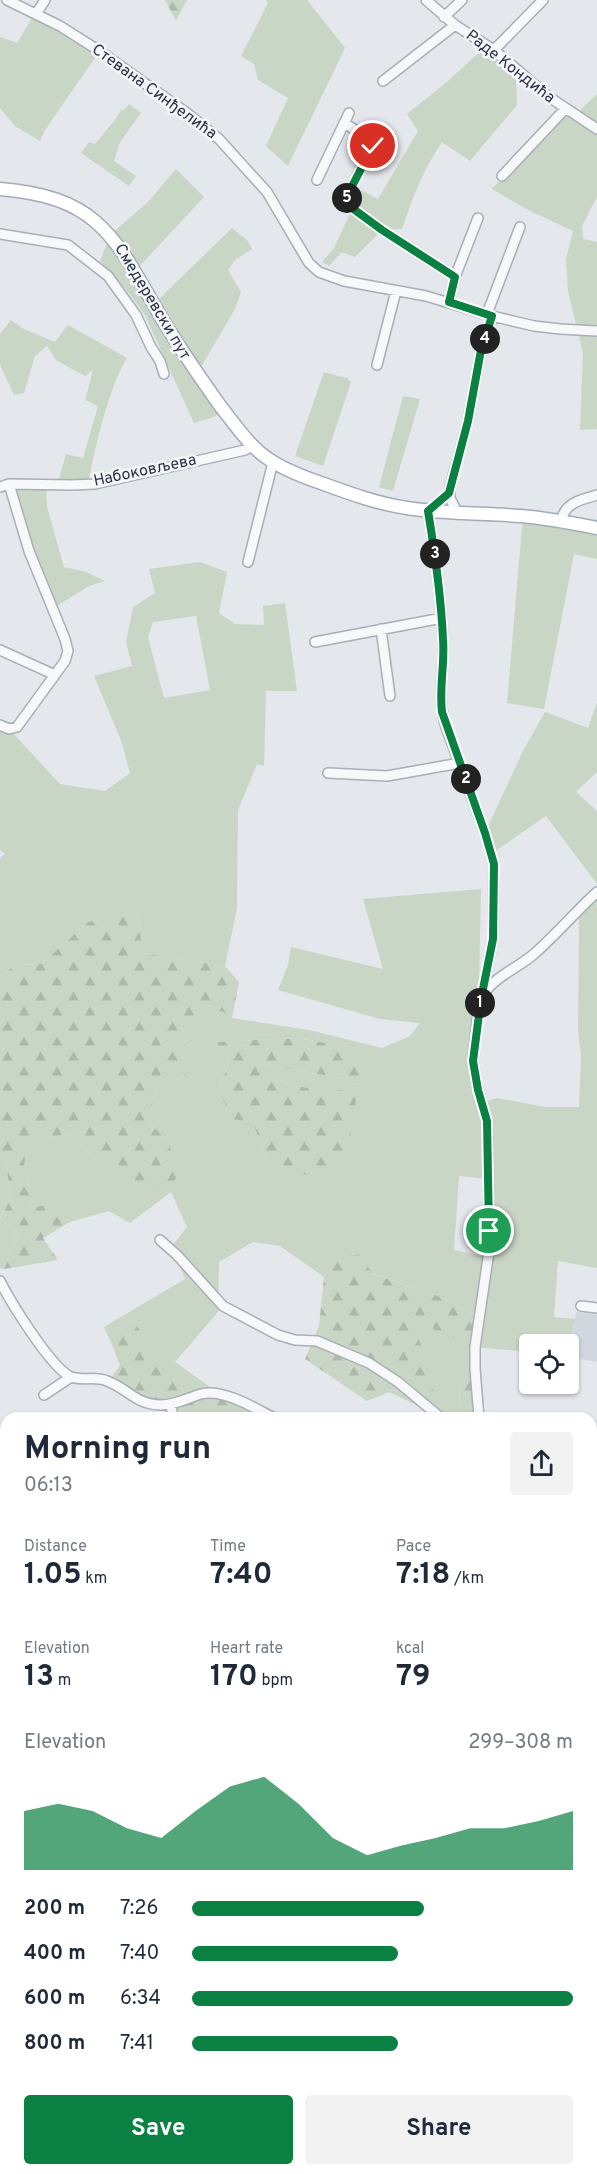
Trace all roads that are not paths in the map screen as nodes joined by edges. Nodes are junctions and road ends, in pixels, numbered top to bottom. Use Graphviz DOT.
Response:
graph roads {
  1 [pos="7,0"];
  2 [pos="45,0"];
  3 [pos="426,0"];
  4 [pos="462,0"];
  5 [pos="543,0"];
  6 [pos="36,14"];
  7 [pos="444,17"];
  8 [pos="455,25"];
  9 [pos="494,50"];
  10 [pos="383,81"];
  11 [pos="566,109"];
  12 [pos="349,112"];
  13 [pos="344,123"];
  14 [pos="597,129"];
  15 [pos="502,176"];
  16 [pos="317,180"];
  17 [pos="0,189"];
  18 [pos="478,218"];
  19 [pos="520,227"];
  20 [pos="0,234"];
  21 [pos="455,277"];
  22 [pos="396,291"];
  23 [pos="449,302"];
  24 [pos="489,315"];
  25 [pos="597,330"];
  26 [pos="377,365"];
  27 [pos="164,374"];
  28 [pos="253,446"];
  29 [pos="273,462"];
  30 [pos="3,484"];
  31 [pos="449,493"];
  32 [pos="597,495"];
  33 [pos="428,511"];
  34 [pos="457,512"];
  35 [pos="561,521"];
  36 [pos="597,528"];
  37 [pos="248,562"];
  38 [pos="442,618"];
  39 [pos="381,629"];
  40 [pos="315,642"];
  41 [pos="0,650"];
  42 [pos="55,675"];
  43 [pos="390,696"];
  44 [pos="0,725"];
  45 [pos="460,763"];
  46 [pos="328,773"];
  47 [pos="597,892"];
  48 [pos="481,999"];
  49 [pos="160,1240"];
  50 [pos="0,1281"];
  51 [pos="581,1306"];
  52 [pos="597,1308"];
  53 [pos="71,1377"];
  54 [pos="44,1395"];
  55 [pos="171,1405"];
  56 [pos="172,1412"];
  57 [pos="262,1412"];
  58 [pos="434,1412"];
  59 [pos="479,1412"];
  1 -- 6 [label="street, Стевана Синђелића"];
  2 -- 6 [label="street"];
  3 -- 7 [label="street, Раде Кондића"];
  4 -- 7 [label="street"];
  5 -- 9 [label="street"];
  6 -- 22 [label="street, Стевана Синђелића"];
  7 -- 8 [label="street, Раде Кондића"];
  8 -- 9 [label="street, Раде Кондића"];
  8 -- 10 [label="street"];
  9 -- 11 [label="street, Раде Кондића"];
  11 -- 14 [label="street, Раде Кондића"];
  11 -- 15 [label="street"];
  12 -- 13 [label="street"];
  13 -- 16 [label="street"];
  13 -- 21 [label="street"];
  17 -- 28 [label="main road, Смедеревски пут"];
  18 -- 21 [label="street"];
  19 -- 24 [label="street"];
  20 -- 27 [label="street, Смедеревски пут"];
  21 -- 23 [label="street"];
  22 -- 23 [label="street, Стевана Синђелића"];
  22 -- 26 [label="street"];
  23 -- 24 [label="street, Стевана Синђелића"];
  24 -- 25 [label="street, Стевана Синђелића"];
  24 -- 31 [label="street"];
  28 -- 29 [label="main road, Смедеревски пут"];
  28 -- 30 [label="street, Набоковљева"];
  29 -- 33 [label="main road, Смедеревски пут"];
  29 -- 37 [label="street"];
  30 -- 42 [label="street"];
  31 -- 33 [label="street"];
  31 -- 34 [label="street"];
  32 -- 35 [label="street"];
  33 -- 34 [label="main road, Смедеревски пут"];
  33 -- 38 [label="street"];
  34 -- 35 [label="main road, Смедеревски пут"];
  35 -- 36 [label="main road, Смедеревски пут"];
  38 -- 39 [label="street"];
  38 -- 45 [label="street"];
  39 -- 40 [label="street"];
  39 -- 43 [label="street"];
  41 -- 42 [label="street"];
  42 -- 44 [label="street"];
  45 -- 46 [label="street"];
  45 -- 48 [label="street"];
  47 -- 48 [label="street"];
  48 -- 59 [label="street"];
  49 -- 58 [label="street"];
  50 -- 53 [label="street"];
  51 -- 52 [label="street"];
  53 -- 54 [label="street"];
  53 -- 55 [label="street"];
  55 -- 56 [label="street"];
  55 -- 57 [label="street"];
}
